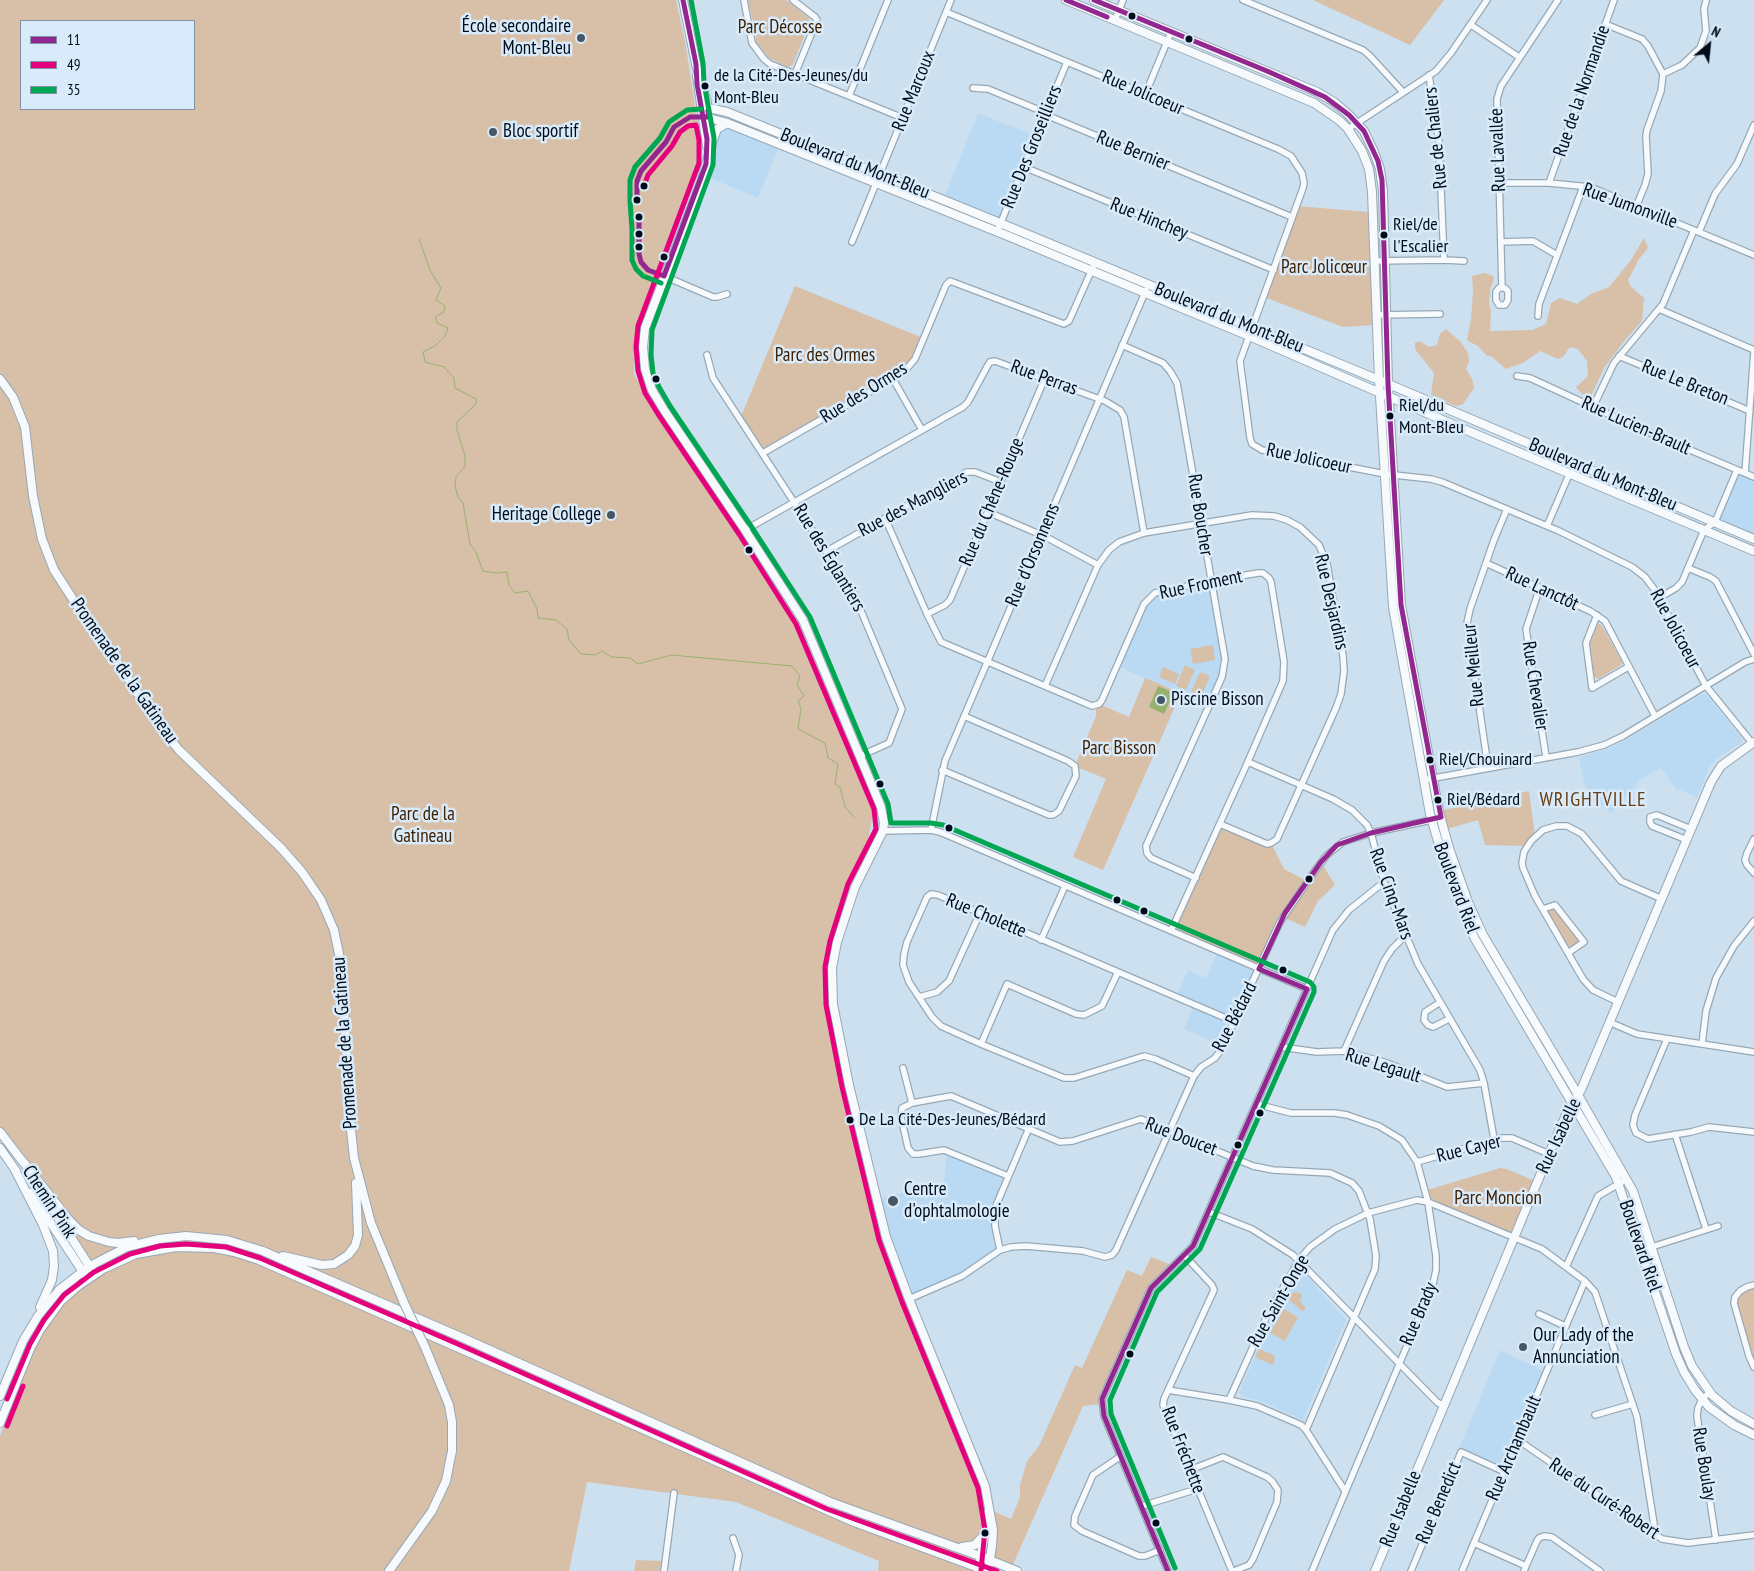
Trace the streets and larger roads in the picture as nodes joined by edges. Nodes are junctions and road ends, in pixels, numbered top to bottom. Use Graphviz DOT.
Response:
graph roads {
  1 [pos="683,0"];
  2 [pos="744,0"];
  3 [pos="793,0"];
  4 [pos="888,0"];
  5 [pos="951,0"];
  6 [pos="1066,0"];
  7 [pos="1094,0"];
  8 [pos="1123,0"];
  9 [pos="1243,0"];
  10 [pos="1487,0"];
  11 [pos="1558,0"];
  12 [pos="1614,0"];
  13 [pos="1706,1"];
  14 [pos="1119,10"];
  15 [pos="946,12"];
  16 [pos="1115,20"];
  17 [pos="1605,24"];
  18 [pos="1471,25"];
  19 [pos="1171,32"];
  20 [pos="1167,42"];
  21 [pos="1519,57"];
  22 [pos="1067,62"];
  23 [pos="795,74"];
  24 [pos="1663,74"];
  25 [pos="1430,75"];
  26 [pos="973,88"];
  27 [pos="1403,92"];
  28 [pos="1145,95"];
  29 [pos="849,96"];
  30 [pos="705,113"];
  31 [pos="1045,114"];
  32 [pos="902,118"];
  33 [pos="727,123"];
  34 [pos="1357,123"];
  35 [pos="1754,125"];
  36 [pos="1348,129"];
  37 [pos="712,144"];
  38 [pos="706,164"];
  39 [pos="1024,167"];
  40 [pos="881,174"];
  41 [pos="877,182"];
  42 [pos="1500,183"];
  43 [pos="1549,183"];
  44 [pos="1584,187"];
  45 [pos="1636,207"];
  46 [pos="1292,217"];
  47 [pos="1000,223"];
  48 [pos="1697,231"];
  49 [pos="997,232"];
  50 [pos="852,242"];
  51 [pos="1501,242"];
  52 [pos="1558,255"];
  53 [pos="1754,255"];
  54 [pos="1444,260"];
  55 [pos="1375,261"];
  56 [pos="1464,261"];
  57 [pos="1095,262"];
  58 [pos="1384,262"];
  59 [pos="1274,270"];
  60 [pos="1092,271"];
  61 [pos="664,276"];
  62 [pos="1148,284"];
  63 [pos="1502,288"];
  64 [pos="1145,293"];
  65 [pos="728,294"];
  66 [pos="1659,309"];
  67 [pos="1440,314"];
  68 [pos="1376,315"];
  69 [pos="1387,315"];
  70 [pos="1538,316"];
  71 [pos="1252,327"];
  72 [pos="1249,336"];
  73 [pos="1122,345"];
  74 [pos="1754,351"];
  75 [pos="707,355"];
  76 [pos="1619,356"];
  77 [pos="1517,376"];
  78 [pos="1045,378"];
  79 [pos="0,379"];
  80 [pos="893,379"];
  81 [pos="1379,380"];
  82 [pos="1388,384"];
  83 [pos="1379,392"];
  84 [pos="1389,396"];
  85 [pos="1100,399"];
  86 [pos="1593,407"];
  87 [pos="1750,411"];
  88 [pos="922,430"];
  89 [pos="763,453"];
  90 [pos="1574,462"];
  91 [pos="1737,470"];
  92 [pos="1570,473"];
  93 [pos="1745,473"];
  94 [pos="1385,474"];
  95 [pos="1394,474"];
  96 [pos="1754,477"];
  97 [pos="1001,482"];
  98 [pos="795,501"];
  99 [pos="1507,509"];
  100 [pos="988,512"];
  101 [pos="885,518"];
  102 [pos="1714,522"];
  103 [pos="1202,523"];
  104 [pos="1547,526"];
  105 [pos="745,530"];
  106 [pos="1704,530"];
  107 [pos="1144,533"];
  108 [pos="1041,536"];
  109 [pos="1754,539"];
  110 [pos="827,551"];
  111 [pos="1754,551"];
  112 [pos="1486,563"];
  113 [pos="1098,565"];
  114 [pos="1688,568"];
  115 [pos="1211,581"];
  116 [pos="1540,587"];
  117 [pos="1659,598"];
  118 [pos="926,614"];
  119 [pos="1597,615"];
  120 [pos="1400,620"];
  121 [pos="1754,636"];
  122 [pos="1747,640"];
  123 [pos="1754,654"];
  124 [pos="1754,659"];
  125 [pos="987,662"];
  126 [pos="1628,667"];
  127 [pos="1045,686"];
  128 [pos="1706,686"];
  129 [pos="964,716"];
  130 [pos="1654,716"];
  131 [pos="1753,742"];
  132 [pos="860,756"];
  133 [pos="1546,757"];
  134 [pos="1248,762"];
  135 [pos="1488,767"];
  136 [pos="942,770"];
  137 [pos="1433,778"];
  138 [pos="1424,780"];
  139 [pos="1302,785"];
  140 [pos="1441,817"];
  141 [pos="1432,820"];
  142 [pos="1220,824"];
  143 [pos="1691,829"];
  144 [pos="931,830"];
  145 [pos="883,831"];
  146 [pos="1371,833"];
  147 [pos="1754,839"];
  148 [pos="1687,840"];
  149 [pos="1754,873"];
  150 [pos="1196,878"];
  151 [pos="1384,882"];
  152 [pos="1065,886"];
  153 [pos="1662,899"];
  154 [pos="1543,909"];
  155 [pos="980,913"];
  156 [pos="1754,921"];
  157 [pos="1171,931"];
  158 [pos="1483,935"];
  159 [pos="1405,936"];
  160 [pos="1475,939"];
  161 [pos="1041,940"];
  162 [pos="1568,953"];
  163 [pos="1259,969"];
  164 [pos="1118,972"];
  165 [pos="1306,989"];
  166 [pos="919,998"];
  167 [pos="1439,1002"];
  168 [pos="1618,1002"];
  169 [pos="1449,1019"];
  170 [pos="1235,1022"];
  171 [pos="1610,1022"];
  172 [pos="1667,1039"];
  173 [pos="980,1044"];
  174 [pos="1702,1044"];
  175 [pos="1281,1047"];
  176 [pos="1344,1051"];
  177 [pos="1754,1052"];
  178 [pos="903,1068"];
  179 [pos="1194,1076"];
  180 [pos="1484,1083"];
  181 [pos="1578,1095"];
  182 [pos="912,1103"];
  183 [pos="1573,1103"];
  184 [pos="1256,1104"];
  185 [pos="1029,1128"];
  186 [pos="1169,1130"];
  187 [pos="0,1132"];
  188 [pos="1754,1132"];
  189 [pos="1676,1134"];
  190 [pos="1494,1139"];
  191 [pos="0,1148"];
  192 [pos="1549,1154"];
  193 [pos="1232,1157"];
  194 [pos="354,1158"];
  195 [pos="21,1159"];
  196 [pos="1417,1162"];
  197 [pos="14,1168"];
  198 [pos="1008,1176"];
  199 [pos="1628,1180"];
  200 [pos="1619,1183"];
  201 [pos="1428,1202"];
  202 [pos="1209,1212"];
  203 [pos="1368,1213"];
  204 [pos="1718,1226"];
  205 [pos="1706,1228"];
  206 [pos="1514,1237"];
  207 [pos="158,1239"];
  208 [pos="240,1243"];
  209 [pos="1652,1247"];
  210 [pos="1000,1250"];
  211 [pos="1642,1250"];
  212 [pos="1185,1256"];
  213 [pos="1299,1260"];
  214 [pos="1566,1267"];
  215 [pos="86,1268"];
  216 [pos="92,1276"];
  217 [pos="1585,1281"];
  218 [pos="1754,1285"];
  219 [pos="909,1299"];
  220 [pos="1539,1314"];
  221 [pos="1354,1318"];
  222 [pos="1565,1326"];
  223 [pos="23,1341"];
  224 [pos="1399,1362"];
  225 [pos="1754,1367"];
  226 [pos="1168,1390"];
  227 [pos="1710,1392"];
  228 [pos="0,1396"];
  229 [pos="1702,1399"];
  230 [pos="1229,1400"];
  231 [pos="1633,1404"];
  232 [pos="1444,1406"];
  233 [pos="1595,1416"];
  234 [pos="0,1423"];
  235 [pos="1754,1424"];
  236 [pos="1306,1430"];
  237 [pos="1754,1435"];
  238 [pos="1518,1440"];
  239 [pos="1121,1456"];
  240 [pos="1190,1470"];
  241 [pos="1505,1472"];
  242 [pos="1198,1489"];
  243 [pos="1345,1491"];
  244 [pos="674,1493"];
  245 [pos="1142,1506"];
  246 [pos="988,1509"];
  247 [pos="984,1534"];
  248 [pos="1653,1534"];
  249 [pos="1754,1535"];
  250 [pos="733,1538"];
  251 [pos="1716,1540"];
  252 [pos="1474,1543"];
  253 [pos="951,1545"];
  254 [pos="1160,1550"];
  255 [pos="981,1557"];
  256 [pos="990,1560"];
  257 [pos="978,1569"];
  258 [pos="1525,1569"];
  259 [pos="389,1571"];
  260 [pos="664,1571"];
  261 [pos="736,1571"];
  262 [pos="988,1571"];
  263 [pos="1017,1571"];
  264 [pos="1168,1571"];
  265 [pos="1233,1571"];
  266 [pos="1312,1571"];
  267 [pos="1375,1571"];
  268 [pos="1411,1571"];
  269 [pos="1462,1571"];
  270 [pos="1600,1571"];
  1 -- 30 [label="street"];
  2 -- 23 [label="street"];
  3 -- 23 [label="street"];
  4 -- 29 [label="street"];
  5 -- 15 [label="street, Rue Marcoux"];
  6 -- 16 [label="street, Boulevard Riel"];
  7 -- 14 [label="street, Boulevard Riel"];
  8 -- 14 [label="street"];
  9 -- 27 [label="street"];
  10 -- 18 [label="street"];
  11 -- 21 [label="street, Rue Lavallée"];
  12 -- 17 [label="street, Rue de la Normandie"];
  13 -- 24 [label="street"];
  14 -- 16 [label="street"];
  14 -- 19 [label="street, Boulevard Riel"];
  15 -- 22 [label="street, Rue Jolicoeur"];
  15 -- 32 [label="street, Rue Marcoux"];
  16 -- 20 [label="street, Boulevard Riel"];
  17 -- 24 [label="street"];
  17 -- 43 [label="street, Rue de la Normandie"];
  18 -- 21 [label="street"];
  18 -- 25 [label="street"];
  19 -- 20 [label="street"];
  19 -- 34 [label="street, Boulevard Riel"];
  20 -- 28 [label="street"];
  20 -- 36 [label="street, Boulevard Riel"];
  21 -- 42 [label="street, Rue Lavallée"];
  22 -- 28 [label="street, Rue Jolicoeur"];
  22 -- 31 [label="street, Rue Des Groseilliers"];
  23 -- 29 [label="street"];
  24 -- 45 [label="street"];
  25 -- 27 [label="street"];
  25 -- 54 [label="street, Rue de Chaliers"];
  26 -- 31 [label="street, Rue Bernier"];
  27 -- 34 [label="street"];
  28 -- 46 [label="street, Rue Jolicoeur"];
  29 -- 32 [label="street"];
  30 -- 33 [label="street, Boulevard du Mont-Bleu"];
  30 -- 37 [label="street"];
  30 -- 38 [label="street"];
  30 -- 40 [label="street, Boulevard du Mont-Bleu"];
  31 -- 39 [label="street, Rue Des Groseilliers"];
  31 -- 46 [label="street, Rue Bernier"];
  32 -- 40 [label="street, Rue Marcoux"];
  33 -- 37 [label="street"];
  33 -- 41 [label="street, Boulevard du Mont-Bleu"];
  34 -- 36 [label="street"];
  34 -- 58 [label="street, Boulevard Riel"];
  35 -- 48 [label="street"];
  36 -- 55 [label="street, Boulevard Riel"];
  37 -- 38 [label="street"];
  38 -- 61 [label="street"];
  39 -- 47 [label="street, Rue Des Groseilliers"];
  39 -- 59 [label="street, Rue Hinchey"];
  40 -- 41 [label="street, Rue Marcoux"];
  40 -- 47 [label="street, Boulevard du Mont-Bleu"];
  41 -- 49 [label="street, Boulevard du Mont-Bleu"];
  41 -- 50 [label="street, Rue Marcoux"];
  42 -- 43 [label="street, Rue Jumonville"];
  42 -- 51 [label="street, Rue Lavallée"];
  43 -- 44 [label="street, Rue Jumonville"];
  44 -- 45 [label="street, Rue Jumonville"];
  44 -- 52 [label="street"];
  45 -- 48 [label="street, Rue Jumonville"];
  46 -- 59 [label="street, Rue Jolicoeur"];
  47 -- 49 [label="street, Rue Des Groseilliers"];
  47 -- 57 [label="street, Boulevard du Mont-Bleu"];
  48 -- 53 [label="street, Rue Jumonville"];
  48 -- 66 [label="street"];
  49 -- 60 [label="street, Boulevard du Mont-Bleu"];
  51 -- 52 [label="street"];
  51 -- 63 [label="street, Rue Lavallée"];
  52 -- 70 [label="street"];
  54 -- 56 [label="street"];
  54 -- 58 [label="street"];
  55 -- 58 [label="street"];
  55 -- 68 [label="street, Boulevard Riel"];
  57 -- 60 [label="street"];
  57 -- 62 [label="street, Boulevard du Mont-Bleu"];
  58 -- 69 [label="street, Boulevard Riel"];
  59 -- 71 [label="street, Rue Jolicoeur"];
  60 -- 64 [label="street, Boulevard du Mont-Bleu"];
  60 -- 80 [label="street, Rue des Ormes"];
  61 -- 65 [label="street"];
  61 -- 105 [label="street"];
  62 -- 64 [label="street, Rue d'Orsonnens"];
  62 -- 71 [label="street, Boulevard du Mont-Bleu"];
  64 -- 72 [label="street, Boulevard du Mont-Bleu"];
  64 -- 73 [label="street, Rue d'Orsonnens"];
  66 -- 74 [label="street"];
  66 -- 76 [label="street"];
  67 -- 69 [label="street"];
  68 -- 69 [label="street"];
  68 -- 81 [label="street, Boulevard Riel"];
  69 -- 82 [label="street, Boulevard Riel"];
  71 -- 72 [label="street, Rue Jolicoeur"];
  71 -- 81 [label="street, Boulevard du Mont-Bleu"];
  72 -- 83 [label="street, Boulevard du Mont-Bleu"];
  72 -- 94 [label="street, Rue Jolicoeur"];
  73 -- 85 [label="street, Rue d'Orsonnens"];
  73 -- 103 [label="street, Rue Boucher"];
  74 -- 87 [label="street"];
  75 -- 89 [label="street, Rue des Églantiers"];
  76 -- 86 [label="street"];
  76 -- 87 [label="street, Rue Le Breton"];
  77 -- 86 [label="street, Rue Lucien-Brault"];
  78 -- 85 [label="street, Rue Perras"];
  78 -- 88 [label="street, Rue Perras"];
  78 -- 97 [label="street, Rue du Chêne-Rouge"];
  79 -- 194 [label="street, Promenade de la Gatineau"];
  80 -- 88 [label="street"];
  80 -- 89 [label="street, Rue des Ormes"];
  81 -- 82 [label="street, Boulevard du Mont-Bleu"];
  81 -- 83 [label="street, Boulevard Riel"];
  82 -- 84 [label="street, Boulevard Riel"];
  82 -- 90 [label="street, Boulevard du Mont-Bleu"];
  83 -- 84 [label="street, Boulevard du Mont-Bleu"];
  83 -- 94 [label="street, Boulevard Riel"];
  84 -- 92 [label="street, Boulevard du Mont-Bleu"];
  84 -- 95 [label="street, Boulevard Riel"];
  85 -- 107 [label="street, Rue Perras"];
  85 -- 108 [label="street, Rue d'Orsonnens"];
  86 -- 91 [label="street, Rue Lucien-Brault"];
  87 -- 93 [label="street"];
  88 -- 98 [label="street, Rue Perras"];
  89 -- 98 [label="street, Rue des Églantiers"];
  90 -- 92 [label="street"];
  90 -- 102 [label="street, Boulevard du Mont-Bleu"];
  91 -- 93 [label="street, Rue Lucien-Brault"];
  91 -- 102 [label="street"];
  92 -- 104 [label="street"];
  92 -- 106 [label="street, Boulevard du Mont-Bleu"];
  93 -- 96 [label="street, Rue Lucien-Brault"];
  94 -- 95 [label="street, Rue Jolicoeur"];
  94 -- 120 [label="street, Boulevard Riel"];
  95 -- 99 [label="street, Rue Jolicoeur"];
  95 -- 120 [label="street, Boulevard Riel"];
  97 -- 100 [label="street, Rue du Chêne-Rouge"];
  97 -- 101 [label="street, Rue des Mangliers"];
  98 -- 105 [label="street, Rue Perras"];
  98 -- 110 [label="street, Rue des Églantiers"];
  99 -- 104 [label="street, Rue Jolicoeur"];
  99 -- 112 [label="street, Rue Meilleur"];
  100 -- 108 [label="street"];
  100 -- 118 [label="street, Rue du Chêne-Rouge"];
  101 -- 110 [label="street, Rue des Mangliers"];
  101 -- 118 [label="street, Rue Froment"];
  102 -- 106 [label="street"];
  102 -- 109 [label="street, Boulevard du Mont-Bleu"];
  103 -- 107 [label="street, Rue Desjardins"];
  103 -- 115 [label="street, Rue Boucher"];
  103 -- 139 [label="street, Rue Desjardins"];
  104 -- 117 [label="street, Rue Jolicoeur"];
  105 -- 132 [label="street"];
  106 -- 111 [label="street, Boulevard du Mont-Bleu"];
  106 -- 114 [label="street"];
  107 -- 113 [label="street, Rue Desjardins"];
  108 -- 113 [label="street"];
  108 -- 125 [label="street, Rue d'Orsonnens"];
  110 -- 132 [label="street, Rue des Églantiers"];
  112 -- 116 [label="street, Rue Lanctôt"];
  112 -- 135 [label="street, Rue Meilleur"];
  113 -- 127 [label="street, Rue Desjardins"];
  114 -- 117 [label="street"];
  114 -- 122 [label="street"];
  115 -- 127 [label="street, Rue Froment"];
  115 -- 134 [label="street, Rue Froment"];
  115 -- 150 [label="street, Rue Boucher"];
  116 -- 119 [label="street, Rue Lanctôt"];
  116 -- 133 [label="street, Rue Chevalier"];
  117 -- 128 [label="street, Rue Jolicoeur"];
  118 -- 125 [label="street, Rue Froment"];
  119 -- 126 [label="street, Rue Lanctôt"];
  119 -- 126 [label="street, Rue Lanctôt"];
  120 -- 137 [label="street, Boulevard Riel"];
  120 -- 138 [label="street, Boulevard Riel"];
  121 -- 122 [label="street"];
  122 -- 123 [label="street"];
  124 -- 128 [label="street"];
  125 -- 127 [label="street, Rue Froment"];
  125 -- 129 [label="street, Rue d'Orsonnens"];
  126 -- 130 [label="street, Rue Lanctôt"];
  128 -- 130 [label="street"];
  128 -- 131 [label="street, Rue Jolicoeur"];
  129 -- 136 [label="street, Rue d'Orsonnens"];
  129 -- 136 [label="street"];
  130 -- 133 [label="street"];
  131 -- 143 [label="street, Rue Isabelle"];
  132 -- 145 [label="street"];
  133 -- 135 [label="street"];
  134 -- 139 [label="street, Rue Cinq-Mars"];
  134 -- 142 [label="street, Rue Froment"];
  135 -- 137 [label="street"];
  136 -- 144 [label="street, Rue d'Orsonnens"];
  137 -- 138 [label="street"];
  137 -- 140 [label="street, Boulevard Riel"];
  138 -- 141 [label="street, Boulevard Riel"];
  139 -- 142 [label="street, Rue Desjardins"];
  139 -- 146 [label="street, Rue Cinq-Mars"];
  140 -- 141 [label="street, Rue Bédard"];
  140 -- 158 [label="street, Boulevard Riel"];
  141 -- 146 [label="street, Rue Bédard"];
  141 -- 160 [label="street, Boulevard Riel"];
  142 -- 150 [label="street, Rue Froment"];
  143 -- 148 [label="street, Rue Isabelle"];
  143 -- 148 [label="street"];
  144 -- 145 [label="street"];
  144 -- 152 [label="street"];
  145 -- 219 [label="street"];
  146 -- 151 [label="street, Rue Cinq-Mars"];
  146 -- 163 [label="street, Rue Bédard"];
  147 -- 149 [label="street"];
  148 -- 153 [label="street, Rue Isabelle"];
  150 -- 157 [label="street, Rue Froment"];
  151 -- 159 [label="street, Rue Cinq-Mars"];
  151 -- 165 [label="street"];
  152 -- 157 [label="street"];
  152 -- 161 [label="street"];
  153 -- 154 [label="street"];
  153 -- 168 [label="street, Rue Isabelle"];
  154 -- 162 [label="street"];
  154 -- 162 [label="street"];
  155 -- 161 [label="street, Rue Cholette"];
  155 -- 166 [label="street"];
  155 -- 166 [label="street, Rue Cholette"];
  156 -- 174 [label="street"];
  157 -- 163 [label="street"];
  158 -- 160 [label="street"];
  158 -- 181 [label="street, Boulevard Riel"];
  159 -- 167 [label="street, Rue Cinq-Mars"];
  159 -- 176 [label="street"];
  160 -- 183 [label="street, Boulevard Riel"];
  161 -- 164 [label="street, Rue Cholette"];
  162 -- 168 [label="street"];
  163 -- 165 [label="street"];
  163 -- 170 [label="street, Rue Bédard"];
  164 -- 170 [label="street, Rue Cholette"];
  164 -- 173 [label="street"];
  165 -- 175 [label="street"];
  166 -- 173 [label="street, Rue Cholette"];
  167 -- 169 [label="street, Rue Cinq-Mars"];
  167 -- 169 [label="street"];
  168 -- 171 [label="street, Rue Isabelle"];
  169 -- 180 [label="street, Rue Cinq-Mars"];
  170 -- 179 [label="street, Rue Bédard"];
  171 -- 172 [label="street"];
  171 -- 181 [label="street, Rue Isabelle"];
  172 -- 174 [label="street"];
  172 -- 189 [label="street"];
  173 -- 179 [label="street, Rue Cholette"];
  174 -- 177 [label="street"];
  175 -- 176 [label="street, Rue Legault"];
  175 -- 184 [label="street"];
  176 -- 180 [label="street, Rue Legault"];
  178 -- 182 [label="street"];
  179 -- 186 [label="street, Rue Bédard"];
  180 -- 190 [label="street, Rue Cinq-Mars"];
  181 -- 183 [label="street, Rue Isabelle"];
  181 -- 199 [label="street, Boulevard Riel"];
  182 -- 185 [label="street, Rue Doucet"];
  182 -- 198 [label="street"];
  183 -- 192 [label="street, Rue Isabelle"];
  183 -- 200 [label="street, Boulevard Riel"];
  184 -- 193 [label="street"];
  184 -- 196 [label="street, Rue Brady"];
  185 -- 186 [label="street, Rue Doucet"];
  185 -- 198 [label="street"];
  186 -- 193 [label="street, Rue Doucet"];
  186 -- 210 [label="street, Rue Bédard"];
  187 -- 195 [label="street, Chemin Pink"];
  188 -- 189 [label="street"];
  189 -- 205 [label="street"];
  190 -- 192 [label="street, Rue Cayer"];
  190 -- 196 [label="street, Rue Cayer"];
  191 -- 197 [label="street, Chemin Pink"];
  192 -- 206 [label="street, Rue Isabelle"];
  193 -- 202 [label="street"];
  193 -- 203 [label="street, Rue Doucet"];
  194 -- 208 [label="street"];
  194 -- 259 [label="street, Promenade de la Gatineau, bridge"];
  195 -- 207 [label="street"];
  195 -- 215 [label="street, Chemin Pink"];
  196 -- 201 [label="street, Rue Brady"];
  197 -- 215 [label="street, Chemin Pink"];
  197 -- 223 [label="street"];
  198 -- 210 [label="street"];
  199 -- 200 [label="street"];
  199 -- 209 [label="street, Boulevard Riel"];
  200 -- 211 [label="street, Boulevard Riel"];
  200 -- 214 [label="street"];
  201 -- 203 [label="street, Rue Saint-Onge"];
  201 -- 206 [label="street, Rue Saint-Onge"];
  201 -- 224 [label="street, Rue Brady"];
  202 -- 212 [label="street"];
  202 -- 213 [label="street"];
  203 -- 213 [label="street, Rue Saint-Onge"];
  203 -- 221 [label="street, Rue Doucet"];
  204 -- 205 [label="street"];
  205 -- 209 [label="street"];
  206 -- 214 [label="street, Rue Saint-Onge"];
  206 -- 232 [label="street, Rue Isabelle"];
  207 -- 208 [label="street"];
  207 -- 215 [label="street"];
  208 -- 253 [label="street"];
  209 -- 211 [label="street"];
  209 -- 227 [label="street, Boulevard Riel"];
  210 -- 219 [label="street, Rue Bédard"];
  211 -- 229 [label="street, Boulevard Riel"];
  212 -- 226 [label="street, Rue Fréchette"];
  212 -- 239 [label="street"];
  213 -- 221 [label="street"];
  213 -- 230 [label="street, Rue Saint-Onge"];
  214 -- 217 [label="street, Rue Saint-Onge"];
  215 -- 216 [label="street, Chemin Pink"];
  215 -- 223 [label="street"];
  216 -- 234 [label="street"];
  216 -- 257 [label="street"];
  217 -- 222 [label="street, Rue Archambault"];
  217 -- 231 [label="street, Rue Saint-Onge"];
  218 -- 225 [label="street"];
  219 -- 246 [label="street"];
  220 -- 222 [label="street"];
  221 -- 224 [label="street"];
  221 -- 236 [label="street, Rue Doucet"];
  222 -- 238 [label="street, Rue Archambault"];
  223 -- 228 [label="street"];
  224 -- 232 [label="street"];
  224 -- 243 [label="street, Rue Brady"];
  226 -- 230 [label="street"];
  226 -- 240 [label="street, Rue Fréchette"];
  227 -- 229 [label="street, Rue Boulay"];
  227 -- 235 [label="street, Boulevard Riel"];
  229 -- 237 [label="street, Boulevard Riel"];
  229 -- 251 [label="street, Rue Boulay"];
  230 -- 236 [label="street"];
  231 -- 233 [label="street"];
  231 -- 248 [label="street, Rue Saint-Onge"];
  232 -- 267 [label="street, Rue Isabelle"];
  236 -- 243 [label="street"];
  238 -- 241 [label="street, Rue Archambault"];
  238 -- 248 [label="street, Rue du Curé-Robert"];
  239 -- 245 [label="street"];
  239 -- 254 [label="street"];
  240 -- 242 [label="street, Rue Fréchette"];
  240 -- 265 [label="street"];
  241 -- 252 [label="street, Rue Archambault"];
  241 -- 268 [label="street, Rue Benedict"];
  242 -- 245 [label="street"];
  242 -- 265 [label="street, Rue Fréchette"];
  243 -- 266 [label="street, Rue Brady"];
  244 -- 260 [label="street"];
  245 -- 254 [label="street"];
  246 -- 247 [label="street"];
  246 -- 256 [label="street"];
  247 -- 253 [label="street"];
  247 -- 255 [label="street"];
  248 -- 251 [label="street, Rue du Curé-Robert"];
  249 -- 251 [label="street, Rue du Curé-Robert"];
  250 -- 261 [label="street"];
  252 -- 258 [label="street"];
  252 -- 269 [label="street, Rue Archambault"];
  253 -- 255 [label="street"];
  254 -- 264 [label="street"];
  255 -- 256 [label="street"];
  255 -- 257 [label="street"];
  256 -- 262 [label="street"];
  256 -- 263 [label="street"];
  257 -- 262 [label="street"];
  258 -- 270 [label="street"];
}
